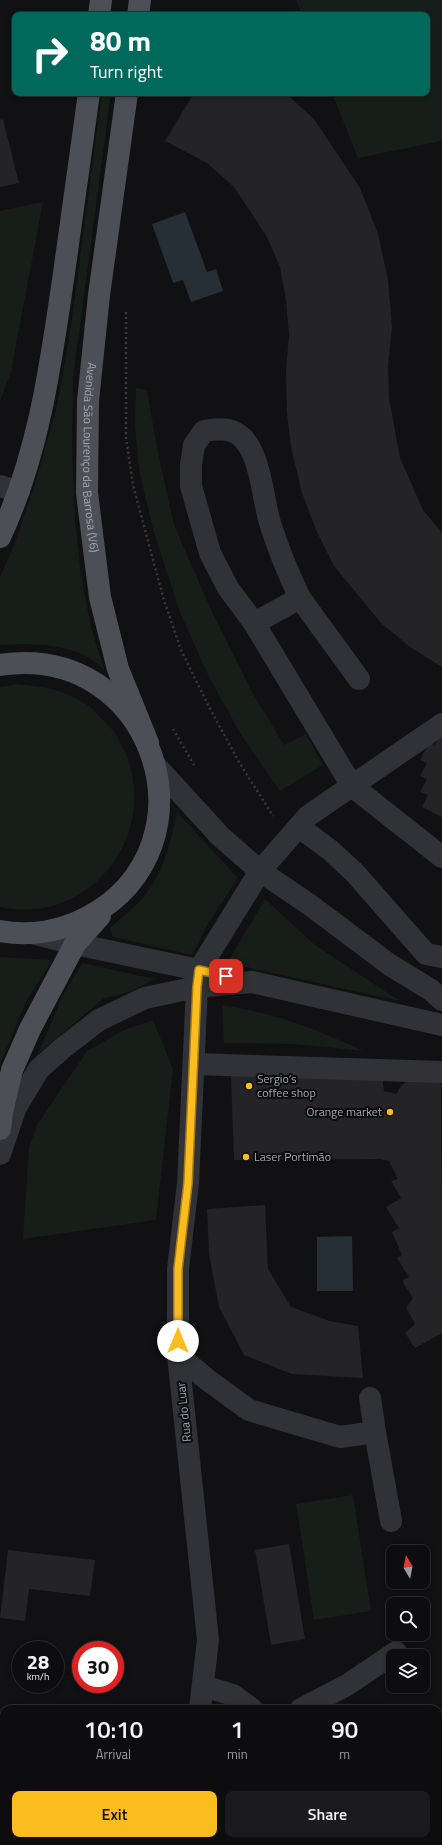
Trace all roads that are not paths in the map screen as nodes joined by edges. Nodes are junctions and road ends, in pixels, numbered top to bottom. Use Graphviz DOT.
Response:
graph roads {
  1 [pos="101,0"];
  2 [pos="140,0"];
  3 [pos="99,12"];
  4 [pos="138,12"];
  5 [pos="89,96"];
  6 [pos="127,96"];
  7 [pos="9,489"];
  8 [pos="0,537"];
  9 [pos="300,598"];
  10 [pos="254,623"];
  11 [pos="0,665"];
  12 [pos="359,679"];
  13 [pos="442,724"];
  14 [pos="148,743"];
  15 [pos="156,766"];
  16 [pos="352,786"];
  17 [pos="299,827"];
  18 [pos="442,857"];
  19 [pos="260,871"];
  20 [pos="118,896"];
  21 [pos="0,931"];
  22 [pos="32,933"];
  23 [pos="75,944"];
  24 [pos="434,955"];
  25 [pos="198,978"];
  26 [pos="437,995"];
  27 [pos="442,1025"];
  28 [pos="194,1064"];
  29 [pos="442,1072"];
  30 [pos="0,1129"];
  31 [pos="0,1154"];
  32 [pos="178,1355"];
  33 [pos="370,1398"];
  34 [pos="375,1432"];
  35 [pos="391,1521"];
  36 [pos="386,1659"];
  37 [pos="203,1686"];
  38 [pos="201,1705"];
  39 [pos="247,1705"];
  40 [pos="310,1705"];
  1 -- 3 [label="main road"];
  2 -- 4 [label="main road"];
  5 -- 7 [label="main road"];
  6 -- 14 [label="main road, Avenida São Lourenço da Barrosa (V6)"];
  7 -- 8 [label="main road"];
  9 -- 10 [label="street"];
  9 -- 10 [label="street"];
  9 -- 12 [label="street"];
  10 -- 16 [label="street"];
  11 -- 14 [label="main road, Avenida São Lourenço da Barrosa (V6)"];
  13 -- 16 [label="street"];
  14 -- 15 [label="main road, Avenida São Lourenço da Barrosa (V6)"];
  15 -- 19 [label="street"];
  15 -- 20 [label="main road, Avenida São Lourenço da Barrosa (V6)"];
  16 -- 17 [label="street"];
  16 -- 18 [label="street"];
  17 -- 19 [label="street"];
  17 -- 24 [label="street"];
  19 -- 25 [label="street"];
  19 -- 26 [label="street"];
  20 -- 22 [label="main road, Avenida São Lourenço da Barrosa (V6)"];
  20 -- 23 [label="main road, Avenida São Lourenço da Barrosa (V6)"];
  21 -- 22 [label="main road, Avenida São Lourenço da Barrosa (V6)"];
  22 -- 23 [label="street"];
  23 -- 25 [label="street"];
  23 -- 30 [label="main road, Avenida São Lourenço da Barrosa (V6)"];
  24 -- 26 [label="street"];
  25 -- 27 [label="street"];
  25 -- 28 [label="street, Rua do Luar"];
  25 -- 31 [label="street"];
  28 -- 29 [label="street"];
  28 -- 32 [label="street, Rua do Luar"];
  32 -- 34 [label="street"];
  32 -- 37 [label="street, Rua do Luar"];
  33 -- 34 [label="street"];
  34 -- 35 [label="street"];
  36 -- 40 [label="street"];
  37 -- 38 [label="street, Rua do Luar"];
  37 -- 39 [label="street"];
}
